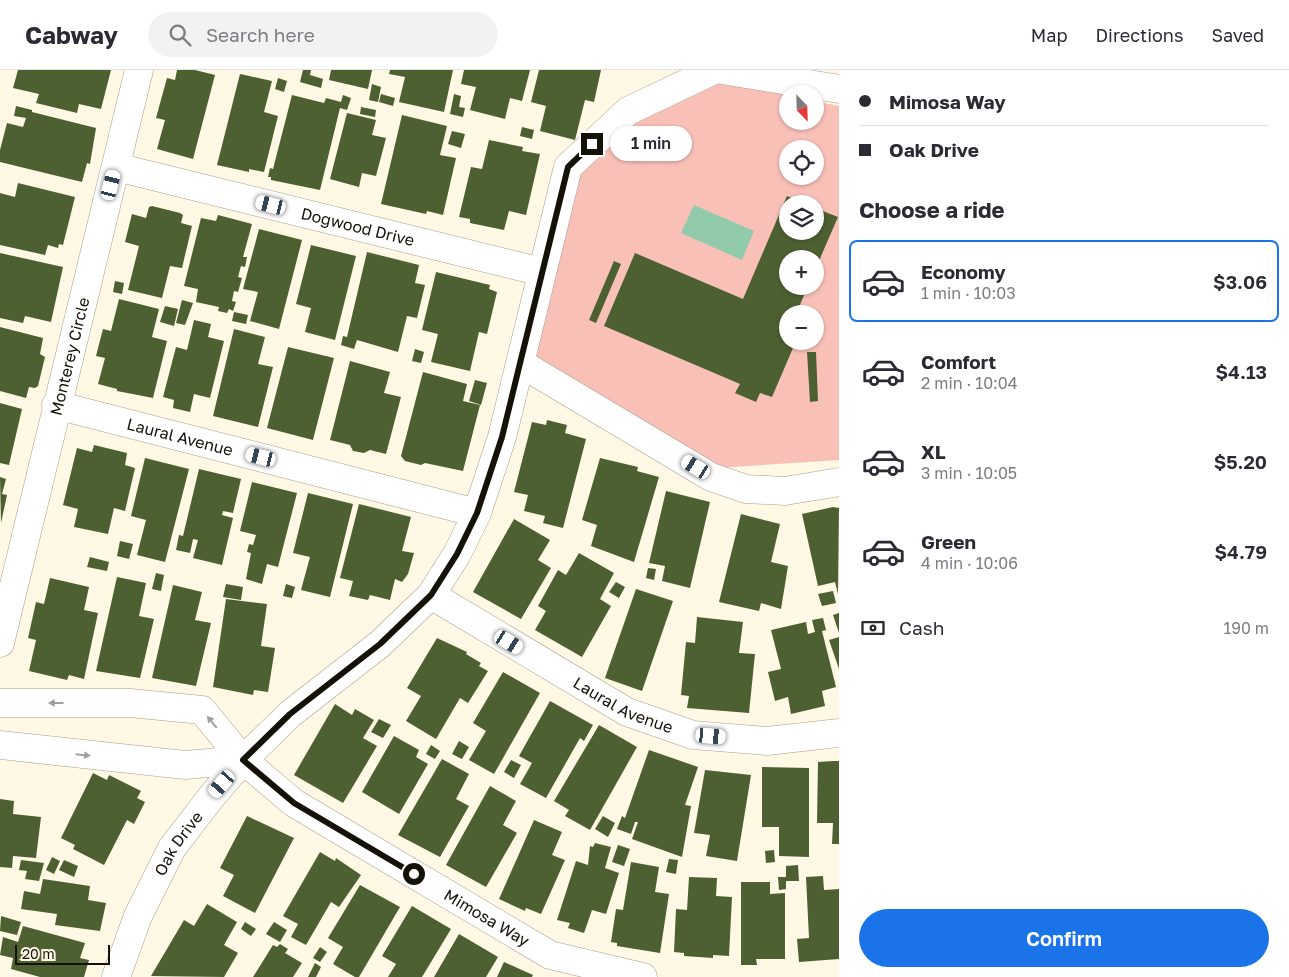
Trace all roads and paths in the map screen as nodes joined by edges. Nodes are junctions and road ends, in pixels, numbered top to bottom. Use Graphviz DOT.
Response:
graph roads {
  1 [pos="139,70"];
  2 [pos="714,70"];
  3 [pos="722,70"];
  4 [pos="839,89"];
  5 [pos="116,167"];
  6 [pos="542,272"];
  7 [pos="520,363"];
  8 [pos="56,404"];
  9 [pos="839,482"];
  10 [pos="477,513"];
  11 [pos="431,595"];
  12 [pos="0,643"];
  13 [pos="0,703"];
  14 [pos="839,733"];
  15 [pos="0,745"];
  16 [pos="243,760"];
  17 [pos="116,977"];
  18 [pos="643,977"];
  1 -- 5 [label="street, Monterey Circle"];
  2 -- 6 [label="street, Oak Drive"];
  3 -- 4 [label="street"];
  5 -- 6 [label="street, Dogwood Drive"];
  5 -- 8 [label="street, Monterey Circle"];
  6 -- 7 [label="street, Oak Drive"];
  7 -- 9 [label="street"];
  7 -- 10 [label="street, Oak Drive"];
  8 -- 10 [label="street, Laural Avenue"];
  8 -- 12 [label="street, Monterey Circle"];
  10 -- 11 [label="street, Oak Drive"];
  11 -- 14 [label="street, Laural Avenue"];
  11 -- 16 [label="street, Oak Drive"];
  16 -- 13 [label="street, Mimosa Way, one-way"];
  15 -- 16 [label="street, one-way"];
  16 -- 17 [label="street, Oak Drive"];
  16 -- 18 [label="street, Mimosa Way"];
}
